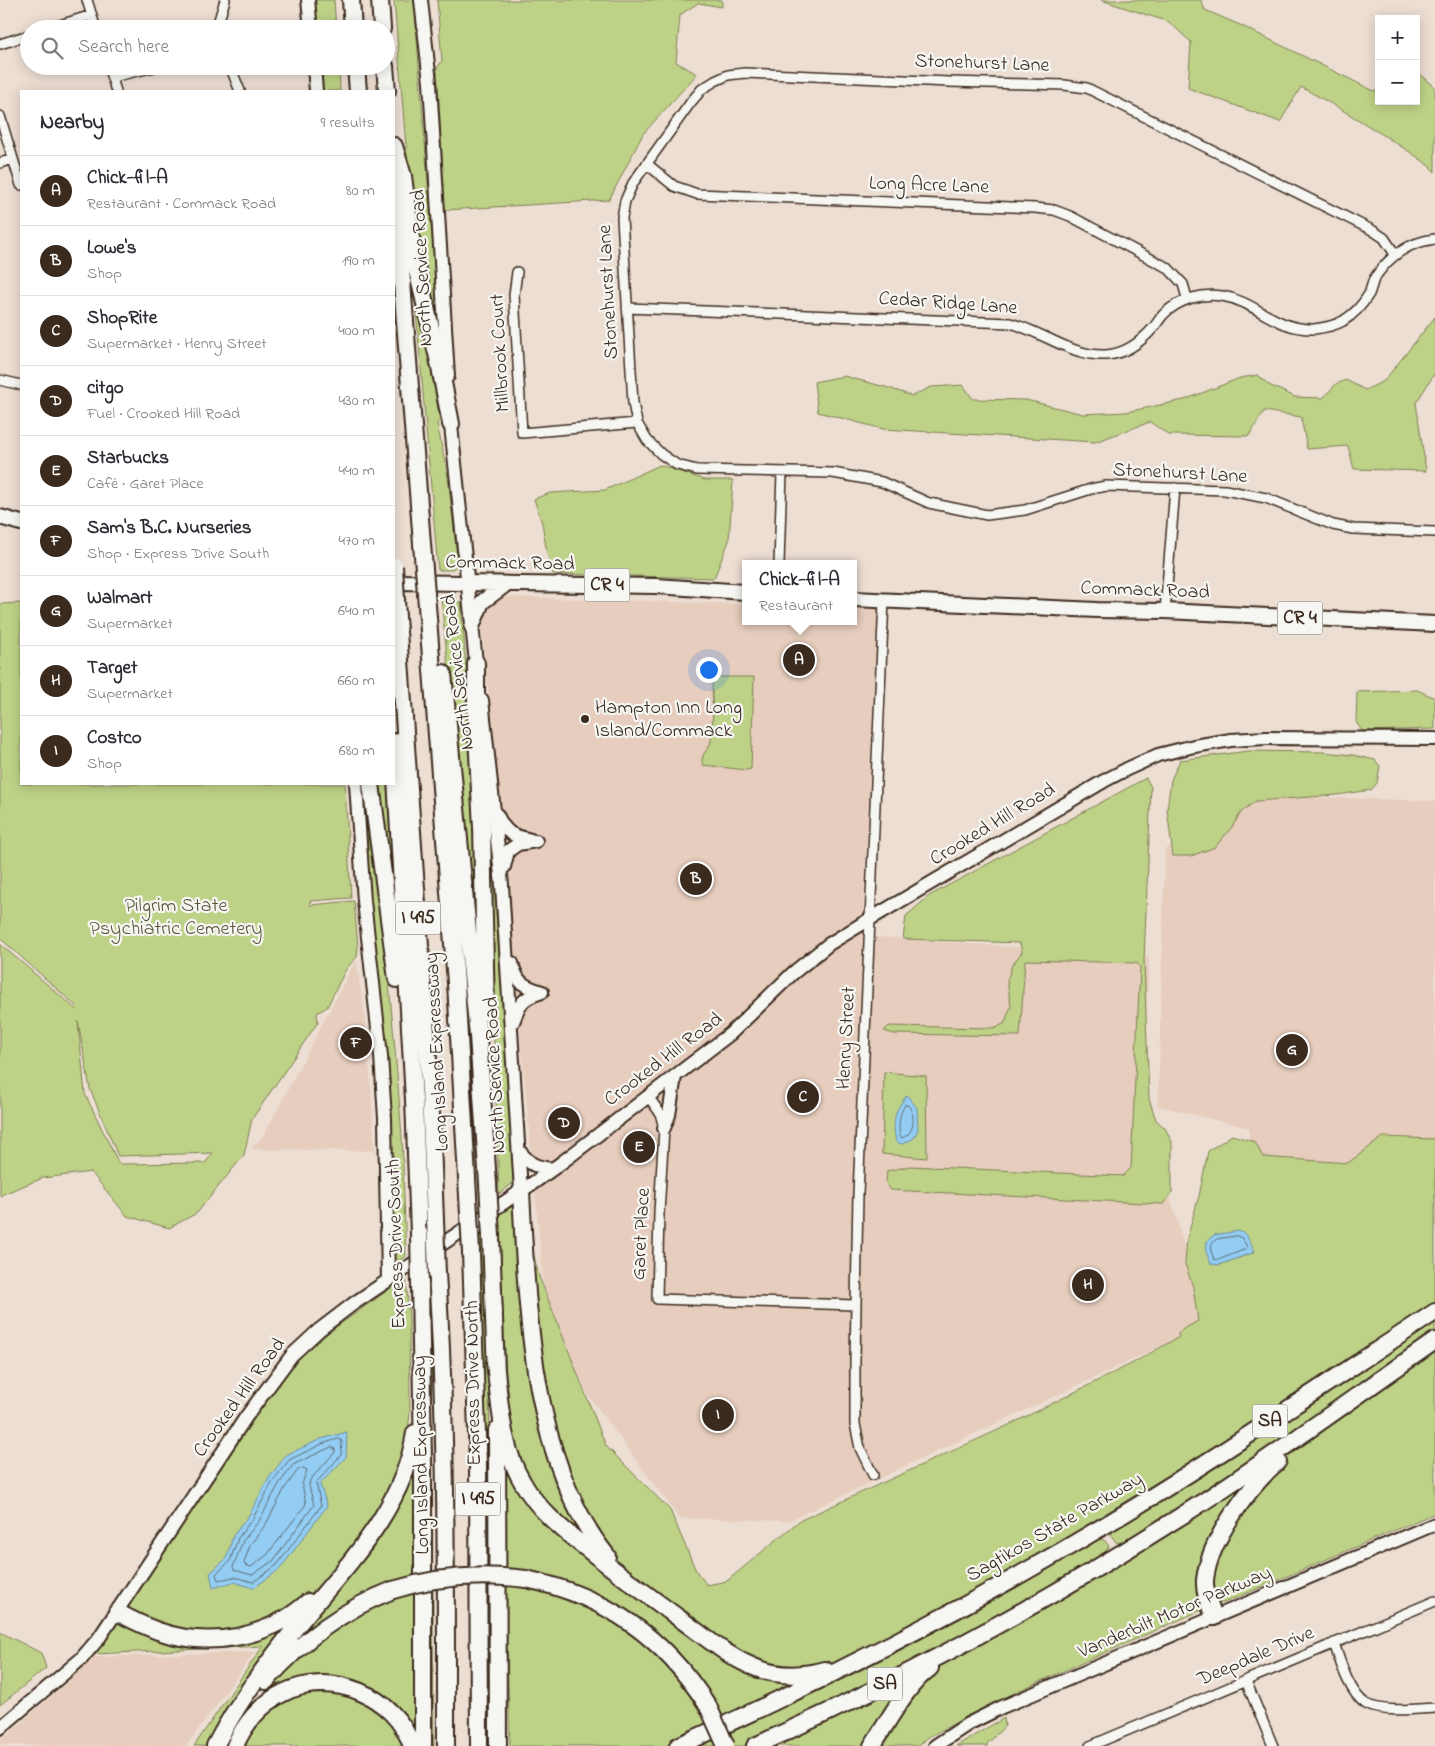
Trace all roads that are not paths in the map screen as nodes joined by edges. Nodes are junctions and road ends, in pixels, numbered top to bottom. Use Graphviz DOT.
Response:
graph roads {
  1 [pos="87,0"];
  2 [pos="225,0"];
  3 [pos="308,0"];
  4 [pos="350,0"];
  5 [pos="380,0"];
  6 [pos="421,0"];
  7 [pos="92,15"];
  8 [pos="76,20"];
  9 [pos="93,20"];
  10 [pos="219,20"];
  11 [pos="310,20"];
  12 [pos="352,20"];
  13 [pos="381,20"];
  14 [pos="20,38"];
  15 [pos="0,44"];
  16 [pos="121,75"];
  17 [pos="234,75"];
  18 [pos="315,75"];
  19 [pos="386,75"];
  20 [pos="112,77"];
  21 [pos="116,90"];
  22 [pos="240,90"];
  23 [pos="316,90"];
  24 [pos="387,90"];
  25 [pos="0,116"];
  26 [pos="395,149"];
  27 [pos="13,159"];
  28 [pos="0,164"];
  29 [pos="647,164"];
  30 [pos="20,182"];
  31 [pos="395,191"];
  32 [pos="1435,239"];
  33 [pos="1395,254"];
  34 [pos="517,272"];
  35 [pos="1187,298"];
  36 [pos="627,308"];
  37 [pos="0,380"];
  38 [pos="20,385"];
  39 [pos="637,423"];
  40 [pos="451,424"];
  41 [pos="782,472"];
  42 [pos="1175,488"];
  43 [pos="0,518"];
  44 [pos="20,523"];
  45 [pos="1435,532"];
  46 [pos="779,560"];
  47 [pos="395,582"];
  48 [pos="395,583"];
  49 [pos="467,584"];
  50 [pos="505,585"];
  51 [pos="742,592"];
  52 [pos="857,599"];
  53 [pos="884,600"];
  54 [pos="1165,611"];
  55 [pos="433,618"];
  56 [pos="1435,624"];
  57 [pos="472,628"];
  58 [pos="476,663"];
  59 [pos="1435,738"];
  60 [pos="395,760"];
  61 [pos="356,785"];
  62 [pos="371,785"];
  63 [pos="494,807"];
  64 [pos="502,885"];
  65 [pos="870,918"];
  66 [pos="506,936"];
  67 [pos="512,1026"];
  68 [pos="675,1076"];
  69 [pos="648,1096"];
  70 [pos="414,1100"];
  71 [pos="483,1109"];
  72 [pos="664,1128"];
  73 [pos="520,1152"];
  74 [pos="552,1169"];
  75 [pos="521,1191"];
  76 [pos="388,1280"];
  77 [pos="856,1305"];
  78 [pos="1435,1312"];
  79 [pos="1435,1341"];
  80 [pos="495,1362"];
  81 [pos="422,1366"];
  82 [pos="1367,1389"];
  83 [pos="873,1475"];
  84 [pos="1435,1524"];
  85 [pos="365,1542"];
  86 [pos="632,1584"];
  87 [pos="1435,1601"];
  88 [pos="117,1612"];
  89 [pos="1012,1616"];
  90 [pos="1214,1617"];
  91 [pos="1334,1643"];
  92 [pos="865,1657"];
  93 [pos="1246,1681"];
  94 [pos="1435,1708"];
  95 [pos="0,1728"];
  96 [pos="216,1746"];
  97 [pos="235,1746"];
  98 [pos="412,1746"];
  99 [pos="423,1746"];
  100 [pos="446,1746"];
  101 [pos="479,1746"];
  102 [pos="498,1746"];
  103 [pos="678,1746"];
  104 [pos="726,1746"];
  105 [pos="755,1746"];
  106 [pos="872,1746"];
  107 [pos="935,1746"];
  108 [pos="1090,1746"];
  109 [pos="1273,1746"];
  1 -- 7 [label="street"];
  2 -- 10 [label="street"];
  3 -- 11 [label="main road"];
  4 -- 12 [label="highway"];
  5 -- 13 [label="highway"];
  6 -- 40 [label="main road, North Service Road"];
  7 -- 8 [label="street"];
  7 -- 9 [label="street"];
  14 -- 15 [label="street"];
  16 -- 20 [label="street"];
  17 -- 22 [label="street"];
  18 -- 23 [label="main road"];
  19 -- 24 [label="highway"];
  20 -- 21 [label="street"];
  25 -- 27 [label="street"];
  26 -- 40 [label="highway"];
  27 -- 28 [label="street"];
  27 -- 30 [label="street"];
  29 -- 33 [label="street, Stonehurst Lane"];
  29 -- 35 [label="street, Long Acre Lane"];
  29 -- 36 [label="street, Stonehurst Lane"];
  31 -- 55 [label="highway"];
  32 -- 33 [label="street"];
  33 -- 35 [label="street"];
  34 -- 39 [label="street, Millbrook Court"];
  35 -- 36 [label="street, Cedar Ridge Lane"];
  36 -- 39 [label="street, Stonehurst Lane"];
  37 -- 38 [label="street"];
  39 -- 41 [label="street, Stonehurst Lane"];
  40 -- 49 [label="main road, North Service Road"];
  41 -- 42 [label="street, Stonehurst Lane"];
  41 -- 46 [label="street"];
  42 -- 45 [label="street, Stonehurst Lane"];
  42 -- 54 [label="street"];
  43 -- 44 [label="main road"];
  47 -- 49 [label="main road, Commack Road / CR 4"];
  48 -- 100 [label="highway, Long Island Expressway / I 495, bridge"];
  49 -- 50 [label="main road, Commack Road / CR 4"];
  49 -- 57 [label="main road, North Service Road"];
  50 -- 51 [label="main road, Commack Road / CR 4"];
  50 -- 57 [label="main road"];
  52 -- 53 [label="main road, Commack Road / CR 4"];
  53 -- 54 [label="main road, Commack Road / CR 4"];
  53 -- 65 [label="street, Henry Street"];
  54 -- 56 [label="main road, Commack Road / CR 4"];
  55 -- 71 [label="highway"];
  55 -- 101 [label="highway, Long Island Expressway / I 495, bridge"];
  57 -- 58 [label="main road, North Service Road"];
  58 -- 63 [label="main road, North Service Road"];
  58 -- 71 [label="highway"];
  59 -- 65 [label="main road, Crooked Hill Road"];
  60 -- 70 [label="highway"];
  61 -- 76 [label="main road, Express Drive South"];
  62 -- 70 [label="highway"];
  63 -- 64 [label="main road, North Service Road"];
  63 -- 64 [label="main road"];
  64 -- 66 [label="main road, North Service Road"];
  65 -- 68 [label="main road, Crooked Hill Road"];
  65 -- 77 [label="street, Henry Street"];
  66 -- 67 [label="main road, North Service Road"];
  66 -- 67 [label="main road"];
  67 -- 73 [label="main road, North Service Road"];
  68 -- 69 [label="main road, Crooked Hill Road"];
  68 -- 72 [label="main road"];
  69 -- 72 [label="street, Garet Place"];
  69 -- 74 [label="main road, Crooked Hill Road"];
  70 -- 81 [label="highway, Express Drive South, bridge"];
  71 -- 80 [label="highway, Express Drive North, bridge"];
  72 -- 77 [label="street, Garet Place"];
  73 -- 74 [label="main road"];
  73 -- 75 [label="main road, North Service Road"];
  74 -- 75 [label="main road, Crooked Hill Road"];
  75 -- 76 [label="main road, Crooked Hill Road"];
  75 -- 86 [label="highway"];
  76 -- 88 [label="main road, Crooked Hill Road"];
  77 -- 83 [label="street, Henry Street"];
  78 -- 92 [label="highway, Sagtikos State Parkway / SA"];
  79 -- 82 [label="highway, SA"];
  80 -- 86 [label="highway"];
  80 -- 102 [label="highway, Express Drive North"];
  81 -- 85 [label="highway"];
  81 -- 99 [label="highway, Express Drive South"];
  82 -- 89 [label="highway, SA"];
  82 -- 90 [label="highway"];
  84 -- 90 [label="main road, Vanderbilt Motor Parkway"];
  85 -- 88 [label="highway"];
  85 -- 96 [label="highway"];
  86 -- 92 [label="highway"];
  87 -- 91 [label="street, Deepdale Drive"];
  88 -- 95 [label="main road, Crooked Hill Road"];
  89 -- 105 [label="highway, SA"];
  89 -- 106 [label="highway"];
  90 -- 107 [label="main road, Vanderbilt Motor Parkway"];
  91 -- 93 [label="street, Deepdale Drive"];
  91 -- 94 [label="street"];
  92 -- 103 [label="highway, Sagtikos State Parkway / SA"];
  93 -- 108 [label="street, Deepdale Drive"];
  93 -- 109 [label="street"];
  96 -- 104 [label="highway, bridge"];
  97 -- 98 [label="highway"];
}
